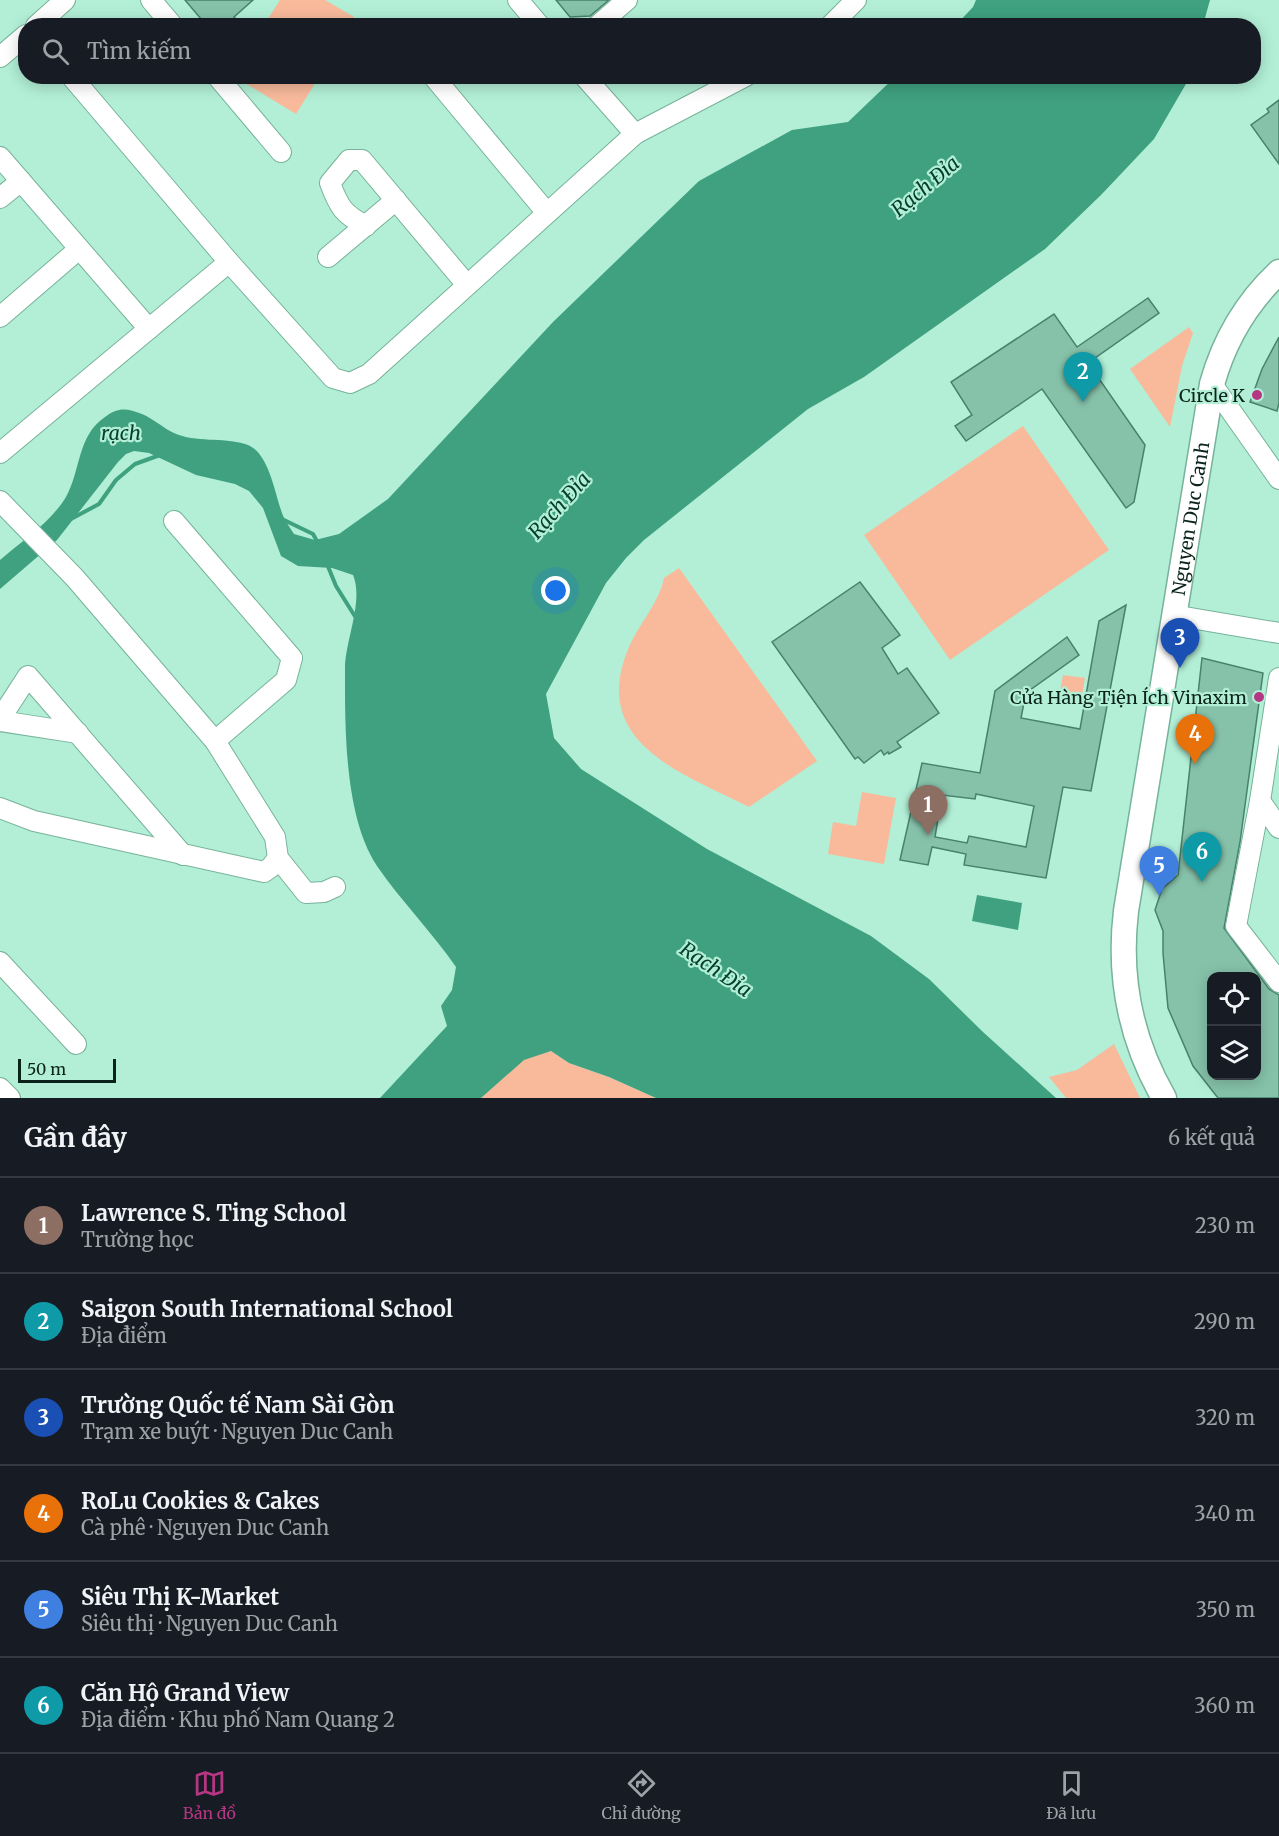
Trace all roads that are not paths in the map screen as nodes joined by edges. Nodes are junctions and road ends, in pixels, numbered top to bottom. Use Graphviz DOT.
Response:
graph roads {
  1 [pos="65,0"];
  2 [pos="151,0"];
  3 [pos="518,0"];
  4 [pos="627,0"];
  5 [pos="856,0"];
  6 [pos="45,18"];
  7 [pos="166,18"];
  8 [pos="533,18"];
  9 [pos="606,18"];
  10 [pos="838,18"];
  11 [pos="18,42"];
  12 [pos="0,57"];
  13 [pos="78,84"];
  14 [pos="224,84"];
  15 [pos="440,84"];
  16 [pos="591,84"];
  17 [pos="731,84"];
  18 [pos="635,134"];
  19 [pos="281,152"];
  20 [pos="0,157"];
  21 [pos="21,181"];
  22 [pos="0,198"];
  23 [pos="396,200"];
  24 [pos="547,213"];
  25 [pos="366,226"];
  26 [pos="79,249"];
  27 [pos="328,257"];
  28 [pos="229,262"];
  29 [pos="1279,272"];
  30 [pos="467,285"];
  31 [pos="0,317"];
  32 [pos="148,329"];
  33 [pos="1212,384"];
  34 [pos="0,453"];
  35 [pos="1279,479"];
  36 [pos="1,504"];
  37 [pos="174,521"];
  38 [pos="1173,615"];
  39 [pos="1279,633"];
  40 [pos="1279,678"];
  41 [pos="0,720"];
  42 [pos="78,733"];
  43 [pos="215,741"];
  44 [pos="1260,801"];
  45 [pos="0,808"];
  46 [pos="1279,828"];
  47 [pos="183,855"];
  48 [pos="278,858"];
  49 [pos="335,887"];
  50 [pos="0,962"];
  51 [pos="1279,982"];
  52 [pos="76,1044"];
  53 [pos="0,1088"];
  54 [pos="10,1098"];
  55 [pos="1164,1098"];
  1 -- 6 [label="street"];
  2 -- 7 [label="street"];
  3 -- 8 [label="street"];
  4 -- 9 [label="street"];
  5 -- 10 [label="street"];
  11 -- 12 [label="street"];
  13 -- 28 [label="street"];
  14 -- 19 [label="street"];
  15 -- 24 [label="street"];
  16 -- 18 [label="street"];
  17 -- 18 [label="street"];
  18 -- 24 [label="street"];
  20 -- 21 [label="street"];
  21 -- 22 [label="street"];
  21 -- 26 [label="street"];
  23 -- 25 [label="street"];
  23 -- 25 [label="street"];
  23 -- 30 [label="street"];
  24 -- 30 [label="street"];
  25 -- 27 [label="street"];
  26 -- 31 [label="street"];
  26 -- 32 [label="street"];
  28 -- 30 [label="street"];
  28 -- 32 [label="street"];
  29 -- 33 [label="main road, Nguyen Duc Canh"];
  32 -- 34 [label="street"];
  33 -- 35 [label="street"];
  33 -- 38 [label="main road, Nguyen Duc Canh"];
  36 -- 43 [label="street"];
  37 -- 43 [label="street"];
  38 -- 39 [label="street"];
  38 -- 55 [label="main road, Nguyen Duc Canh"];
  40 -- 44 [label="street"];
  41 -- 42 [label="street"];
  41 -- 42 [label="street"];
  42 -- 47 [label="street"];
  43 -- 48 [label="street"];
  44 -- 46 [label="street"];
  44 -- 51 [label="street"];
  45 -- 47 [label="street"];
  47 -- 48 [label="street"];
  48 -- 49 [label="street"];
  50 -- 52 [label="street"];
  53 -- 54 [label="street"];
}
